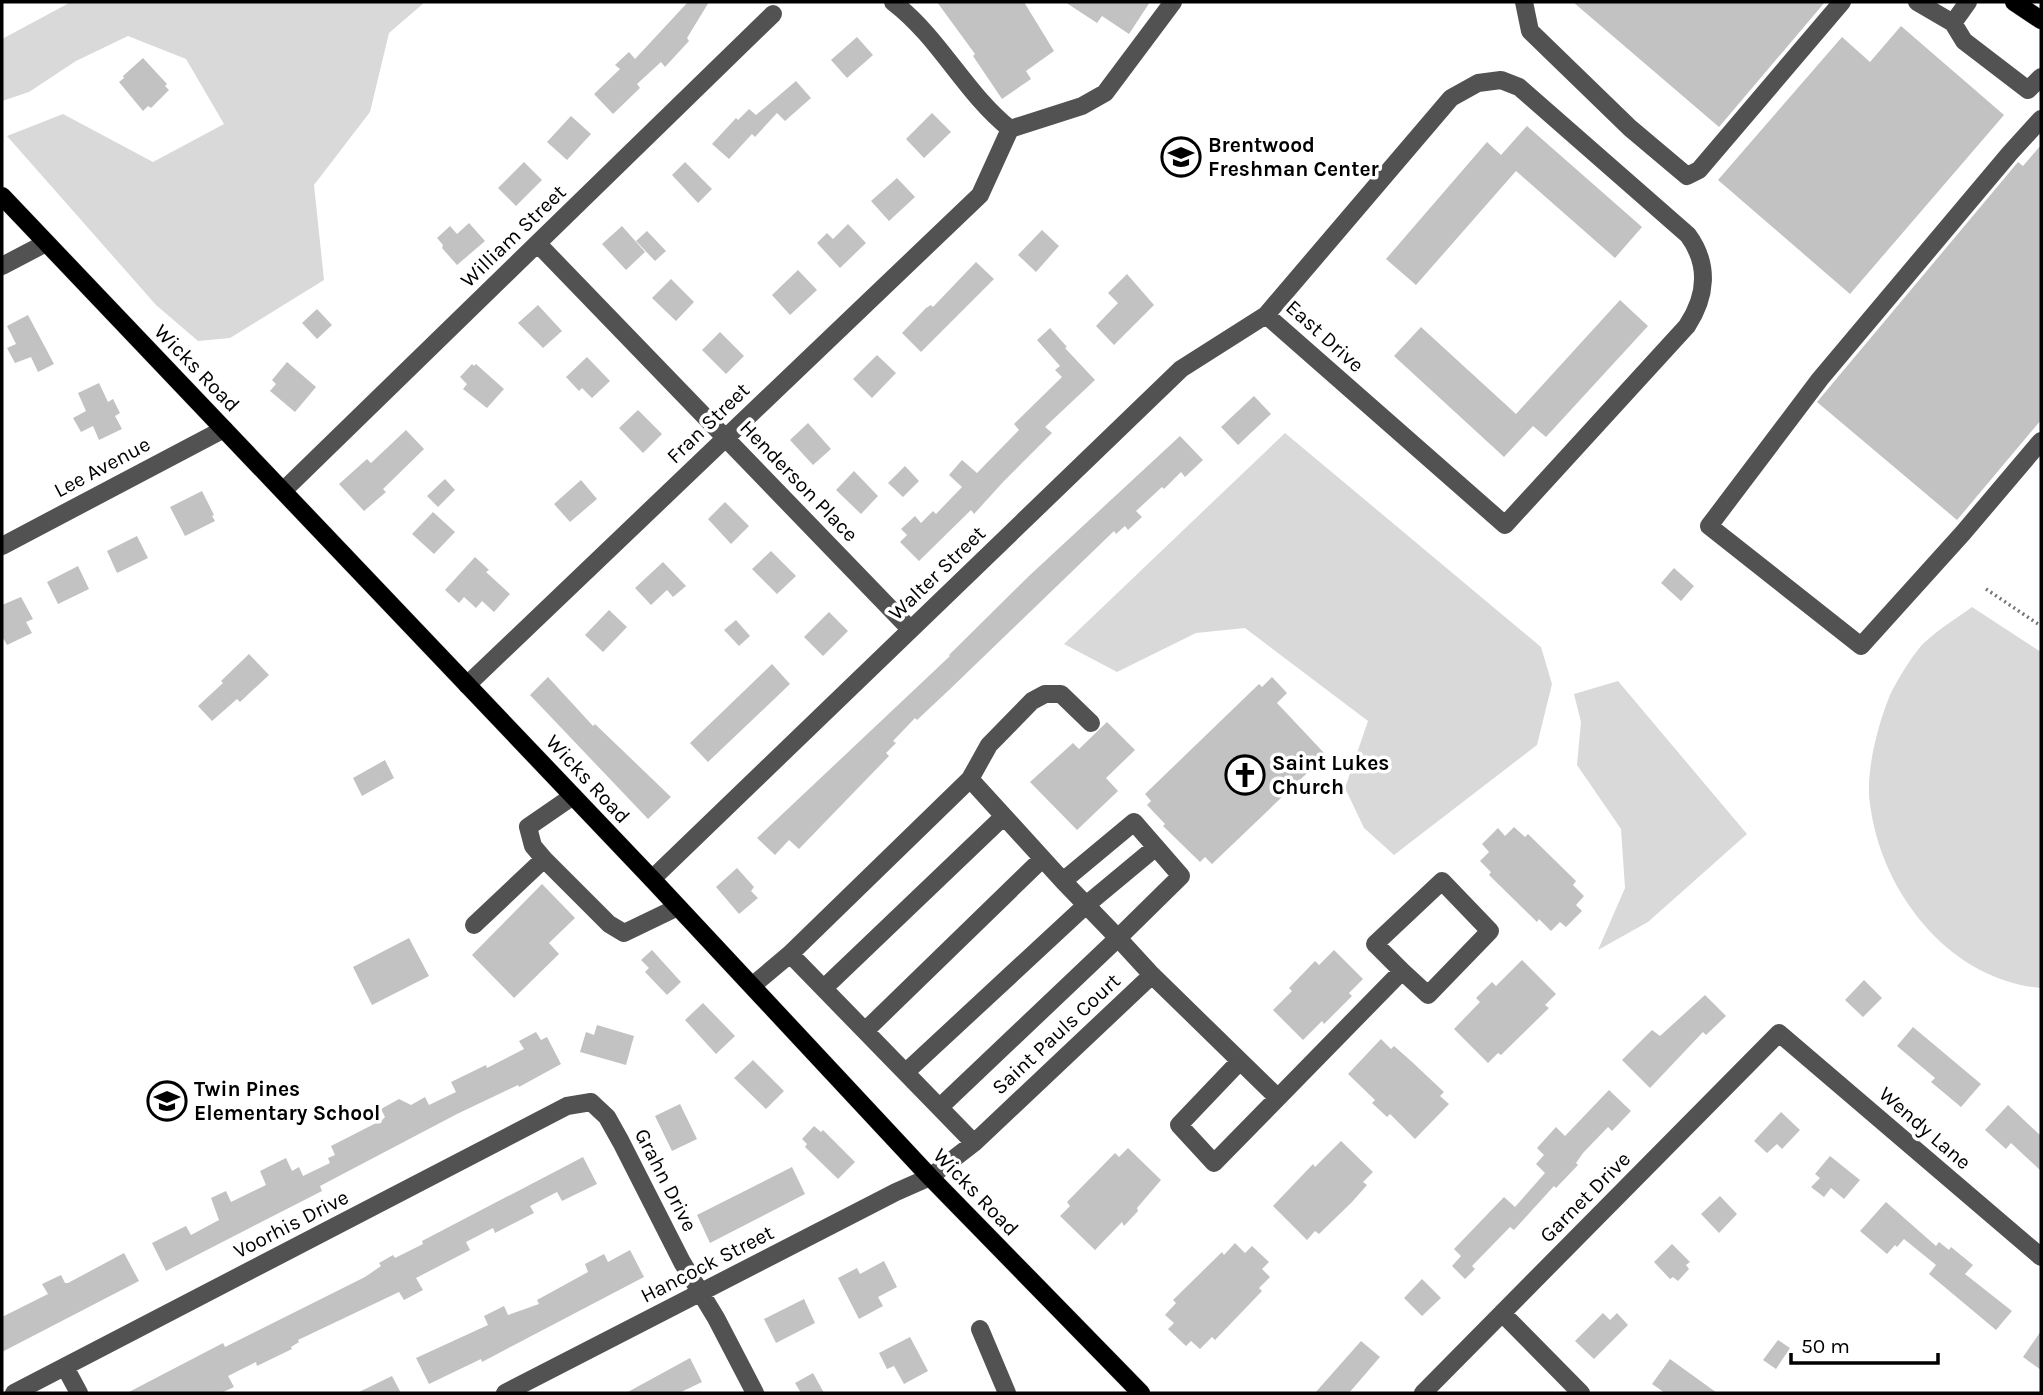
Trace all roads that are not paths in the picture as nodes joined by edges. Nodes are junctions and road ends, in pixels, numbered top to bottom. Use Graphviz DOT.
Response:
graph roads {
  1 [pos="893,2"];
  2 [pos="1173,2"];
  3 [pos="1524,2"];
  4 [pos="1842,2"];
  5 [pos="1917,2"];
  6 [pos="1968,2"];
  7 [pos="2014,2"];
  8 [pos="773,14"];
  9 [pos="2041,20"];
  10 [pos="1953,23"];
  11 [pos="2041,77"];
  12 [pos="2041,119"];
  13 [pos="1010,129"];
  14 [pos="2,196"];
  15 [pos="46,243"];
  16 [pos="538,244"];
  17 [pos="2,266"];
  18 [pos="1266,315"];
  19 [pos="224,429"];
  20 [pos="725,438"];
  21 [pos="2041,441"];
  22 [pos="283,491"];
  23 [pos="2,546"];
  24 [pos="910,629"];
  25 [pos="467,685"];
  26 [pos="1091,723"];
  27 [pos="970,779"];
  28 [pos="573,796"];
  29 [pos="1003,817"];
  30 [pos="1156,847"];
  31 [pos="544,859"];
  32 [pos="1041,860"];
  33 [pos="652,879"];
  34 [pos="1063,881"];
  35 [pos="1085,906"];
  36 [pos="678,907"];
  37 [pos="474,925"];
  38 [pos="1118,938"];
  39 [pos="790,954"];
  40 [pos="1402,971"];
  41 [pos="1152,975"];
  42 [pos="752,986"];
  43 [pos="824,988"];
  44 [pos="865,1031"];
  45 [pos="1779,1033"];
  46 [pos="1240,1061"];
  47 [pos="906,1072"];
  48 [pos="1277,1097"];
  49 [pos="591,1102"];
  50 [pos="940,1107"];
  51 [pos="974,1143"];
  52 [pos="930,1177"];
  53 [pos="2041,1258"];
  54 [pos="700,1293"];
  55 [pos="1502,1313"];
  56 [pos="980,1329"];
  57 [pos="65,1367"];
  58 [pos="14,1393"];
  59 [pos="79,1393"];
  60 [pos="505,1393"];
  61 [pos="755,1393"];
  62 [pos="1007,1393"];
  63 [pos="1141,1393"];
  64 [pos="1423,1393"];
  65 [pos="1581,1393"];
  1 -- 13 [label="street"];
  2 -- 13 [label="street"];
  3 -- 4 [label="street"];
  5 -- 10 [label="street"];
  6 -- 10 [label="street"];
  7 -- 9 [label="main road"];
  8 -- 16 [label="street, William Street"];
  10 -- 11 [label="street"];
  12 -- 21 [label="street"];
  13 -- 20 [label="street, Fran Street"];
  14 -- 15 [label="main road, Wicks Road"];
  15 -- 17 [label="street"];
  15 -- 19 [label="main road, Wicks Road"];
  16 -- 20 [label="street, Henderson Place"];
  16 -- 22 [label="street, William Street"];
  18 -- 18 [label="street, East Drive"];
  18 -- 24 [label="street, Walter Street"];
  19 -- 22 [label="main road, Wicks Road"];
  19 -- 23 [label="street, Lee Avenue"];
  20 -- 24 [label="street, Henderson Place"];
  20 -- 25 [label="street, Fran Street"];
  22 -- 25 [label="main road, Wicks Road"];
  24 -- 33 [label="street, Walter Street"];
  25 -- 28 [label="main road, Wicks Road"];
  26 -- 27 [label="street"];
  27 -- 29 [label="street"];
  27 -- 39 [label="street"];
  28 -- 31 [label="street"];
  28 -- 33 [label="main road, Wicks Road"];
  29 -- 32 [label="street"];
  29 -- 43 [label="street"];
  30 -- 34 [label="street"];
  30 -- 35 [label="street"];
  30 -- 38 [label="street"];
  31 -- 36 [label="street"];
  31 -- 37 [label="street"];
  32 -- 34 [label="street"];
  32 -- 44 [label="street"];
  33 -- 36 [label="main road, Wicks Road"];
  34 -- 35 [label="street"];
  35 -- 38 [label="street"];
  35 -- 47 [label="street"];
  36 -- 42 [label="main road, Wicks Road"];
  38 -- 41 [label="street"];
  38 -- 50 [label="street"];
  39 -- 42 [label="street"];
  39 -- 43 [label="street"];
  40 -- 40 [label="street"];
  40 -- 48 [label="street"];
  41 -- 46 [label="street, Saint Pauls Court"];
  41 -- 51 [label="street, Saint Pauls Court"];
  42 -- 52 [label="main road, Wicks Road"];
  43 -- 44 [label="street"];
  44 -- 47 [label="street"];
  45 -- 53 [label="street, Wendy Lane"];
  45 -- 55 [label="street, Garnet Drive"];
  46 -- 48 [label="street, Saint Pauls Court"];
  46 -- 48 [label="street"];
  47 -- 50 [label="street"];
  49 -- 54 [label="street, Grahn Drive"];
  49 -- 57 [label="street, Voorhis Drive"];
  50 -- 51 [label="street"];
  51 -- 52 [label="street, Saint Pauls Court"];
  52 -- 54 [label="street, Hancock Street"];
  52 -- 63 [label="main road, Wicks Road"];
  54 -- 60 [label="street, Hancock Street"];
  54 -- 61 [label="street, Grahn Drive"];
  55 -- 64 [label="street, Garnet Drive"];
  55 -- 65 [label="street"];
  56 -- 62 [label="street"];
  57 -- 58 [label="street, Voorhis Drive"];
  57 -- 59 [label="street"];
}
